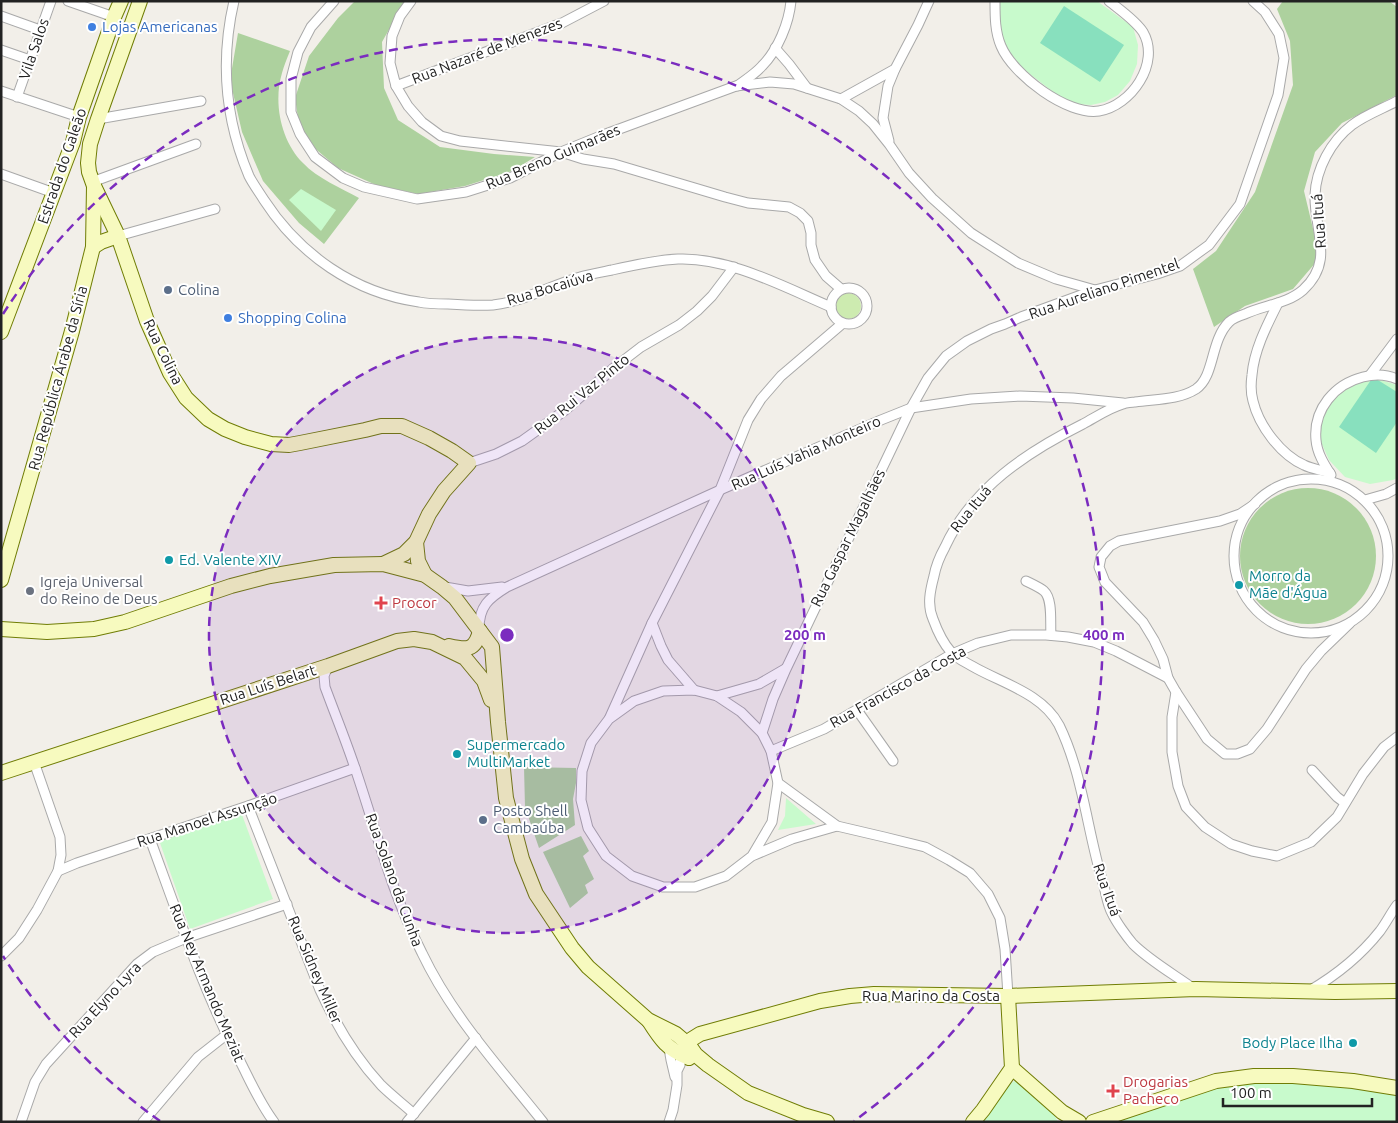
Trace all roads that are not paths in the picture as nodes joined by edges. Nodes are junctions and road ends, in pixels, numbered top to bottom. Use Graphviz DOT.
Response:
graph roads {
  1 [pos="51,1"];
  2 [pos="68,1"];
  3 [pos="121,1"];
  4 [pos="140,1"];
  5 [pos="234,1"];
  6 [pos="334,1"];
  7 [pos="411,1"];
  8 [pos="604,1"];
  9 [pos="791,1"];
  10 [pos="929,1"];
  11 [pos="995,1"];
  12 [pos="1109,1"];
  13 [pos="1253,1"];
  14 [pos="1,16"];
  15 [pos="114,18"];
  16 [pos="40,30"];
  17 [pos="775,48"];
  18 [pos="1,50"];
  19 [pos="30,60"];
  20 [pos="895,69"];
  21 [pos="396,86"];
  22 [pos="736,86"];
  23 [pos="807,89"];
  24 [pos="1,91"];
  25 [pos="17,97"];
  26 [pos="841,99"];
  27 [pos="201,101"];
  28 [pos="1397,101"];
  29 [pos="79,117"];
  30 [pos="98,119"];
  31 [pos="196,144"];
  32 [pos="889,144"];
  33 [pos="561,152"];
  34 [pos="1,174"];
  35 [pos="92,180"];
  36 [pos="54,193"];
  37 [pos="215,209"];
  38 [pos="118,236"];
  39 [pos="92,247"];
  40 [pos="734,267"];
  41 [pos="841,289"];
  42 [pos="1095,290"];
  43 [pos="1278,303"];
  44 [pos="831,307"];
  45 [pos="843,323"];
  46 [pos="1,332"];
  47 [pos="1397,339"];
  48 [pos="1370,376"];
  49 [pos="1397,379"];
  50 [pos="1124,403"];
  51 [pos="911,408"];
  52 [pos="469,463"];
  53 [pos="1330,473"];
  54 [pos="1338,483"];
  55 [pos="1397,488"];
  56 [pos="720,490"];
  57 [pos="1365,500"];
  58 [pos="1255,504"];
  59 [pos="416,542"];
  60 [pos="383,564"];
  61 [pos="425,575"];
  62 [pos="1,580"];
  63 [pos="1026,581"];
  64 [pos="442,587"];
  65 [pos="507,587"];
  66 [pos="652,623"];
  67 [pos="1350,623"];
  68 [pos="1,629"];
  69 [pos="480,630"];
  70 [pos="1051,635"];
  71 [pos="432,642"];
  72 [pos="952,654"];
  73 [pos="328,666"];
  74 [pos="786,668"];
  75 [pos="1168,678"];
  76 [pos="694,690"];
  77 [pos="1176,692"];
  78 [pos="717,696"];
  79 [pos="857,710"];
  80 [pos="609,719"];
  81 [pos="498,722"];
  82 [pos="762,733"];
  83 [pos="1397,737"];
  84 [pos="771,751"];
  85 [pos="893,761"];
  86 [pos="34,762"];
  87 [pos="355,768"];
  88 [pos="1312,770"];
  89 [pos="1,773"];
  90 [pos="778,784"];
  91 [pos="1345,803"];
  92 [pos="248,806"];
  93 [pos="837,826"];
  94 [pos="150,839"];
  95 [pos="752,856"];
  96 [pos="58,871"];
  97 [pos="287,904"];
  98 [pos="1397,905"];
  99 [pos="186,938"];
  100 [pos="1,956"];
  101 [pos="1196,989"];
  102 [pos="1308,991"];
  103 [pos="1397,991"];
  104 [pos="1008,996"];
  105 [pos="648,1020"];
  106 [pos="226,1035"];
  107 [pos="476,1038"];
  108 [pos="680,1049"];
  109 [pos="1012,1068"];
  110 [pos="677,1085"];
  111 [pos="1397,1088"];
  112 [pos="414,1114"];
  113 [pos="1063,1117"];
  114 [pos="975,1121"];
  115 [pos="21,1122"];
  116 [pos="143,1122"];
  117 [pos="274,1122"];
  118 [pos="407,1122"];
  119 [pos="543,1122"];
  120 [pos="669,1122"];
  121 [pos="827,1122"];
  122 [pos="1079,1122"];
  123 [pos="1093,1122"];
  1 -- 16 [label="street, Vila Salos"];
  2 -- 15 [label="street"];
  3 -- 15 [label="street, Estrada do Galeão"];
  4 -- 30 [label="street, Estrada do Galeão"];
  5 -- 40 [label="street, Rua Bocaiúva"];
  6 -- 33 [label="street, Rua Breno Guimarães"];
  7 -- 21 [label="street"];
  8 -- 21 [label="street, Rua Nazaré de Menezes"];
  9 -- 17 [label="street"];
  10 -- 20 [label="street, Rua Breno Guimarães"];
  11 -- 12 [label="street"];
  13 -- 42 [label="street, Rua Aureliano Pimentel"];
  14 -- 16 [label="street"];
  15 -- 29 [label="street, Estrada do Galeão"];
  16 -- 19 [label="street, Vila Salos"];
  17 -- 22 [label="street"];
  17 -- 23 [label="street"];
  18 -- 19 [label="street"];
  19 -- 25 [label="street, Vila Salos"];
  20 -- 26 [label="street"];
  20 -- 32 [label="street, Rua Breno Guimarães"];
  21 -- 33 [label="street"];
  22 -- 23 [label="street, Rua Breno Guimarães"];
  22 -- 33 [label="street, Rua Breno Guimarães"];
  23 -- 26 [label="street, Rua Breno Guimarães"];
  24 -- 25 [label="street"];
  25 -- 29 [label="street"];
  26 -- 32 [label="street, Rua Breno Guimarães"];
  27 -- 30 [label="street"];
  28 -- 43 [label="street, Rua Ituá"];
  29 -- 36 [label="street, Estrada do Galeão"];
  30 -- 35 [label="street, Estrada do Galeão"];
  31 -- 35 [label="street"];
  32 -- 42 [label="street, Rua Breno Guimarães"];
  33 -- 41 [label="street"];
  34 -- 36 [label="street"];
  35 -- 38 [label="street, Rua Colina"];
  35 -- 39 [label="street, Rua República Árabe da Síria"];
  36 -- 46 [label="street, Estrada do Galeão"];
  37 -- 38 [label="street"];
  38 -- 39 [label="street"];
  38 -- 52 [label="street, Rua Colina"];
  39 -- 62 [label="street, Rua República Árabe da Síria"];
  40 -- 44 [label="street, Rua Bocaiúva"];
  40 -- 52 [label="street, Rua Rui Vaz Pinto"];
  41 -- 44 [label="street"];
  41 -- 45 [label="street"];
  42 -- 51 [label="street, Rua Aureliano Pimentel"];
  43 -- 50 [label="street, Rua Ituá"];
  43 -- 53 [label="street"];
  44 -- 45 [label="street"];
  45 -- 56 [label="street"];
  47 -- 48 [label="street"];
  48 -- 49 [label="street"];
  48 -- 53 [label="street"];
  50 -- 51 [label="street, Rua Luís Vahia Monteiro"];
  50 -- 72 [label="street, Rua Ituá"];
  51 -- 56 [label="street, Rua Luís Vahia Monteiro"];
  51 -- 74 [label="street, Rua Gaspar Magalhães"];
  52 -- 59 [label="street, Rua Rui Vaz Pinto"];
  53 -- 54 [label="street"];
  54 -- 57 [label="street"];
  54 -- 58 [label="street"];
  55 -- 57 [label="street"];
  56 -- 65 [label="street, Rua Luís Vahia Monteiro"];
  56 -- 66 [label="street"];
  57 -- 67 [label="street"];
  58 -- 67 [label="street"];
  58 -- 75 [label="street"];
  59 -- 60 [label="street, Rua Rui Vaz Pinto"];
  59 -- 61 [label="street"];
  60 -- 61 [label="street"];
  60 -- 68 [label="street"];
  61 -- 64 [label="street"];
  63 -- 70 [label="street"];
  64 -- 65 [label="street"];
  64 -- 69 [label="street"];
  65 -- 69 [label="street"];
  66 -- 76 [label="street"];
  66 -- 80 [label="street"];
  67 -- 77 [label="street"];
  69 -- 71 [label="street"];
  69 -- 81 [label="street"];
  70 -- 72 [label="street, Rua Francisco da Costa"];
  70 -- 75 [label="street, Rua Francisco da Costa"];
  71 -- 73 [label="street, Rua Luís Belart"];
  71 -- 81 [label="street, Rua Luís Belart"];
  72 -- 79 [label="street, Rua Francisco da Costa"];
  72 -- 101 [label="street, Rua Ituá"];
  73 -- 86 [label="street, Rua Luís Belart"];
  73 -- 87 [label="street, Rua Solano da Cunha"];
  74 -- 78 [label="street"];
  74 -- 82 [label="street, Rua Gaspar Magalhães"];
  75 -- 77 [label="street"];
  76 -- 78 [label="street"];
  76 -- 80 [label="street"];
  77 -- 91 [label="street"];
  78 -- 82 [label="street"];
  79 -- 84 [label="street, Rua Francisco da Costa"];
  79 -- 85 [label="street"];
  80 -- 95 [label="street"];
  81 -- 105 [label="street"];
  82 -- 84 [label="street"];
  83 -- 91 [label="street"];
  84 -- 90 [label="street"];
  86 -- 89 [label="street, Rua Luís Belart"];
  86 -- 96 [label="street"];
  87 -- 92 [label="street, Rua Manoel Assunção"];
  87 -- 107 [label="street, Rua Solano da Cunha"];
  88 -- 91 [label="street"];
  90 -- 93 [label="street"];
  90 -- 95 [label="street"];
  92 -- 94 [label="street, Rua Manoel Assunção"];
  92 -- 97 [label="street, Rua Sidney Miller"];
  93 -- 95 [label="street"];
  93 -- 104 [label="street"];
  94 -- 96 [label="street, Rua Manoel Assunção"];
  94 -- 99 [label="street, Rua Ney Armando Meziat"];
  96 -- 100 [label="street"];
  97 -- 99 [label="street, Rua Elyno Lyra"];
  97 -- 112 [label="street, Rua Sidney Miller"];
  98 -- 102 [label="street"];
  99 -- 106 [label="street, Rua Ney Armando Meziat"];
  99 -- 115 [label="street, Rua Elyno Lyra"];
  101 -- 102 [label="street"];
  101 -- 104 [label="street, Rua Marino da Costa"];
  102 -- 103 [label="street"];
  104 -- 108 [label="street, Rua Marino da Costa"];
  104 -- 109 [label="street"];
  105 -- 108 [label="street"];
  105 -- 108 [label="street"];
  106 -- 116 [label="street"];
  106 -- 117 [label="street, Rua Ney Armando Meziat"];
  107 -- 112 [label="street"];
  107 -- 119 [label="street, Rua Solano da Cunha"];
  108 -- 110 [label="street"];
  108 -- 110 [label="street"];
  108 -- 121 [label="street"];
  109 -- 113 [label="street"];
  109 -- 114 [label="street"];
  110 -- 120 [label="street"];
  111 -- 123 [label="street"];
  112 -- 118 [label="street"];
  113 -- 122 [label="street"];
}
